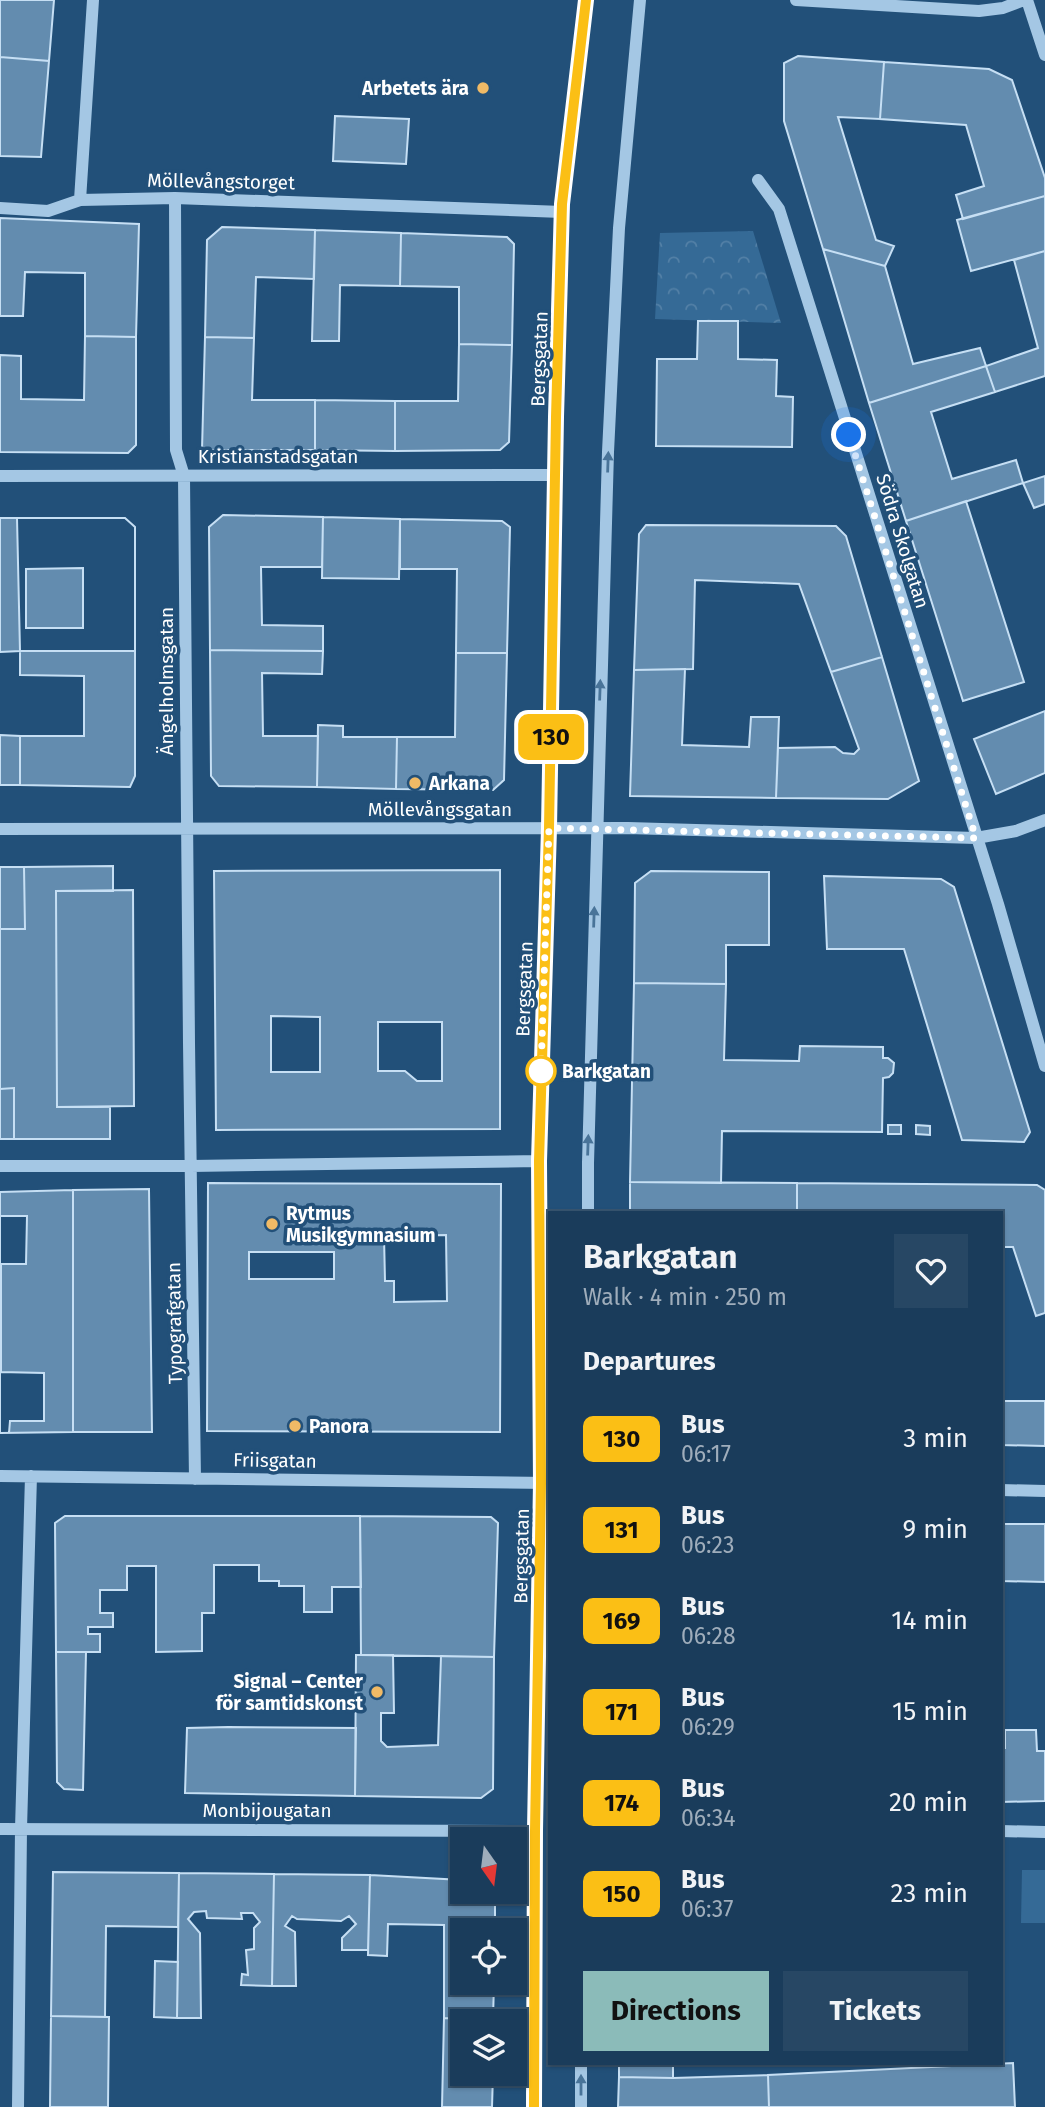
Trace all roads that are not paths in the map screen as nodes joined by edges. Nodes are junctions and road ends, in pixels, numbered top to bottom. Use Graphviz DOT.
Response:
graph roads {
  1 [pos="93,0"];
  2 [pos="586,0"];
  3 [pos="640,0"];
  4 [pos="796,0"];
  5 [pos="1025,0"];
  6 [pos="1045,55"];
  7 [pos="758,180"];
  8 [pos="175,198"];
  9 [pos="80,200"];
  10 [pos="0,208"];
  11 [pos="562,212"];
  12 [pos="556,475"];
  13 [pos="0,476"];
  14 [pos="184,476"];
  15 [pos="1045,820"];
  16 [pos="549,828"];
  17 [pos="597,828"];
  18 [pos="0,829"];
  19 [pos="187,830"];
  20 [pos="976,838"];
  21 [pos="1045,1066"];
  22 [pos="539,1161"];
  23 [pos="0,1166"];
  24 [pos="191,1166"];
  25 [pos="588,1211"];
  26 [pos="0,1476"];
  27 [pos="30,1476"];
  28 [pos="195,1479"];
  29 [pos="545,1483"];
  30 [pos="1003,1490"];
  31 [pos="1045,1491"];
  32 [pos="0,1829"];
  33 [pos="21,1829"];
  34 [pos="535,1831"];
  35 [pos="1003,1831"];
  36 [pos="1045,1832"];
  37 [pos="581,2065"];
  38 [pos="18,2107"];
  39 [pos="534,2107"];
  40 [pos="581,2107"];
  1 -- 9 [label="street"];
  2 -- 11 [label="street, Bergsgatan"];
  17 -- 3 [label="street, one-way"];
  4 -- 5 [label="street"];
  5 -- 6 [label="street"];
  7 -- 20 [label="street, Södra Skolgatan"];
  8 -- 9 [label="street, Möllevångstorget"];
  8 -- 11 [label="street, Möllevångstorget"];
  8 -- 14 [label="street, Ängelholmsgatan"];
  9 -- 10 [label="street, Möllevångstorget"];
  11 -- 12 [label="street, Bergsgatan"];
  12 -- 14 [label="street, Kristianstadsgatan"];
  12 -- 16 [label="street, Bergsgatan"];
  13 -- 14 [label="street, Kristianstadsgatan"];
  14 -- 19 [label="street, Ängelholmsgatan"];
  15 -- 20 [label="street, Möllevångsgatan"];
  16 -- 17 [label="street, Möllevångsgatan"];
  16 -- 19 [label="street, Möllevångsgatan"];
  16 -- 22 [label="street, Bergsgatan"];
  17 -- 20 [label="street, Möllevångsgatan"];
  25 -- 17 [label="street, one-way"];
  18 -- 19 [label="street, Möllevångsgatan"];
  19 -- 24 [label="street, Ängelholmsgatan"];
  20 -- 21 [label="street, Södra Skolgatan"];
  22 -- 24 [label="street"];
  22 -- 29 [label="street, Bergsgatan"];
  23 -- 24 [label="street"];
  24 -- 28 [label="street, Typografgatan"];
  26 -- 27 [label="street, Friisgatan"];
  27 -- 28 [label="street, Friisgatan"];
  27 -- 33 [label="street"];
  28 -- 29 [label="street, Friisgatan"];
  29 -- 34 [label="street, Bergsgatan"];
  30 -- 31 [label="street"];
  32 -- 33 [label="street, Monbijougatan"];
  33 -- 34 [label="street, Monbijougatan"];
  33 -- 38 [label="street"];
  34 -- 39 [label="street, Bergsgatan"];
  35 -- 36 [label="street"];
  40 -- 37 [label="street, one-way"];
}
